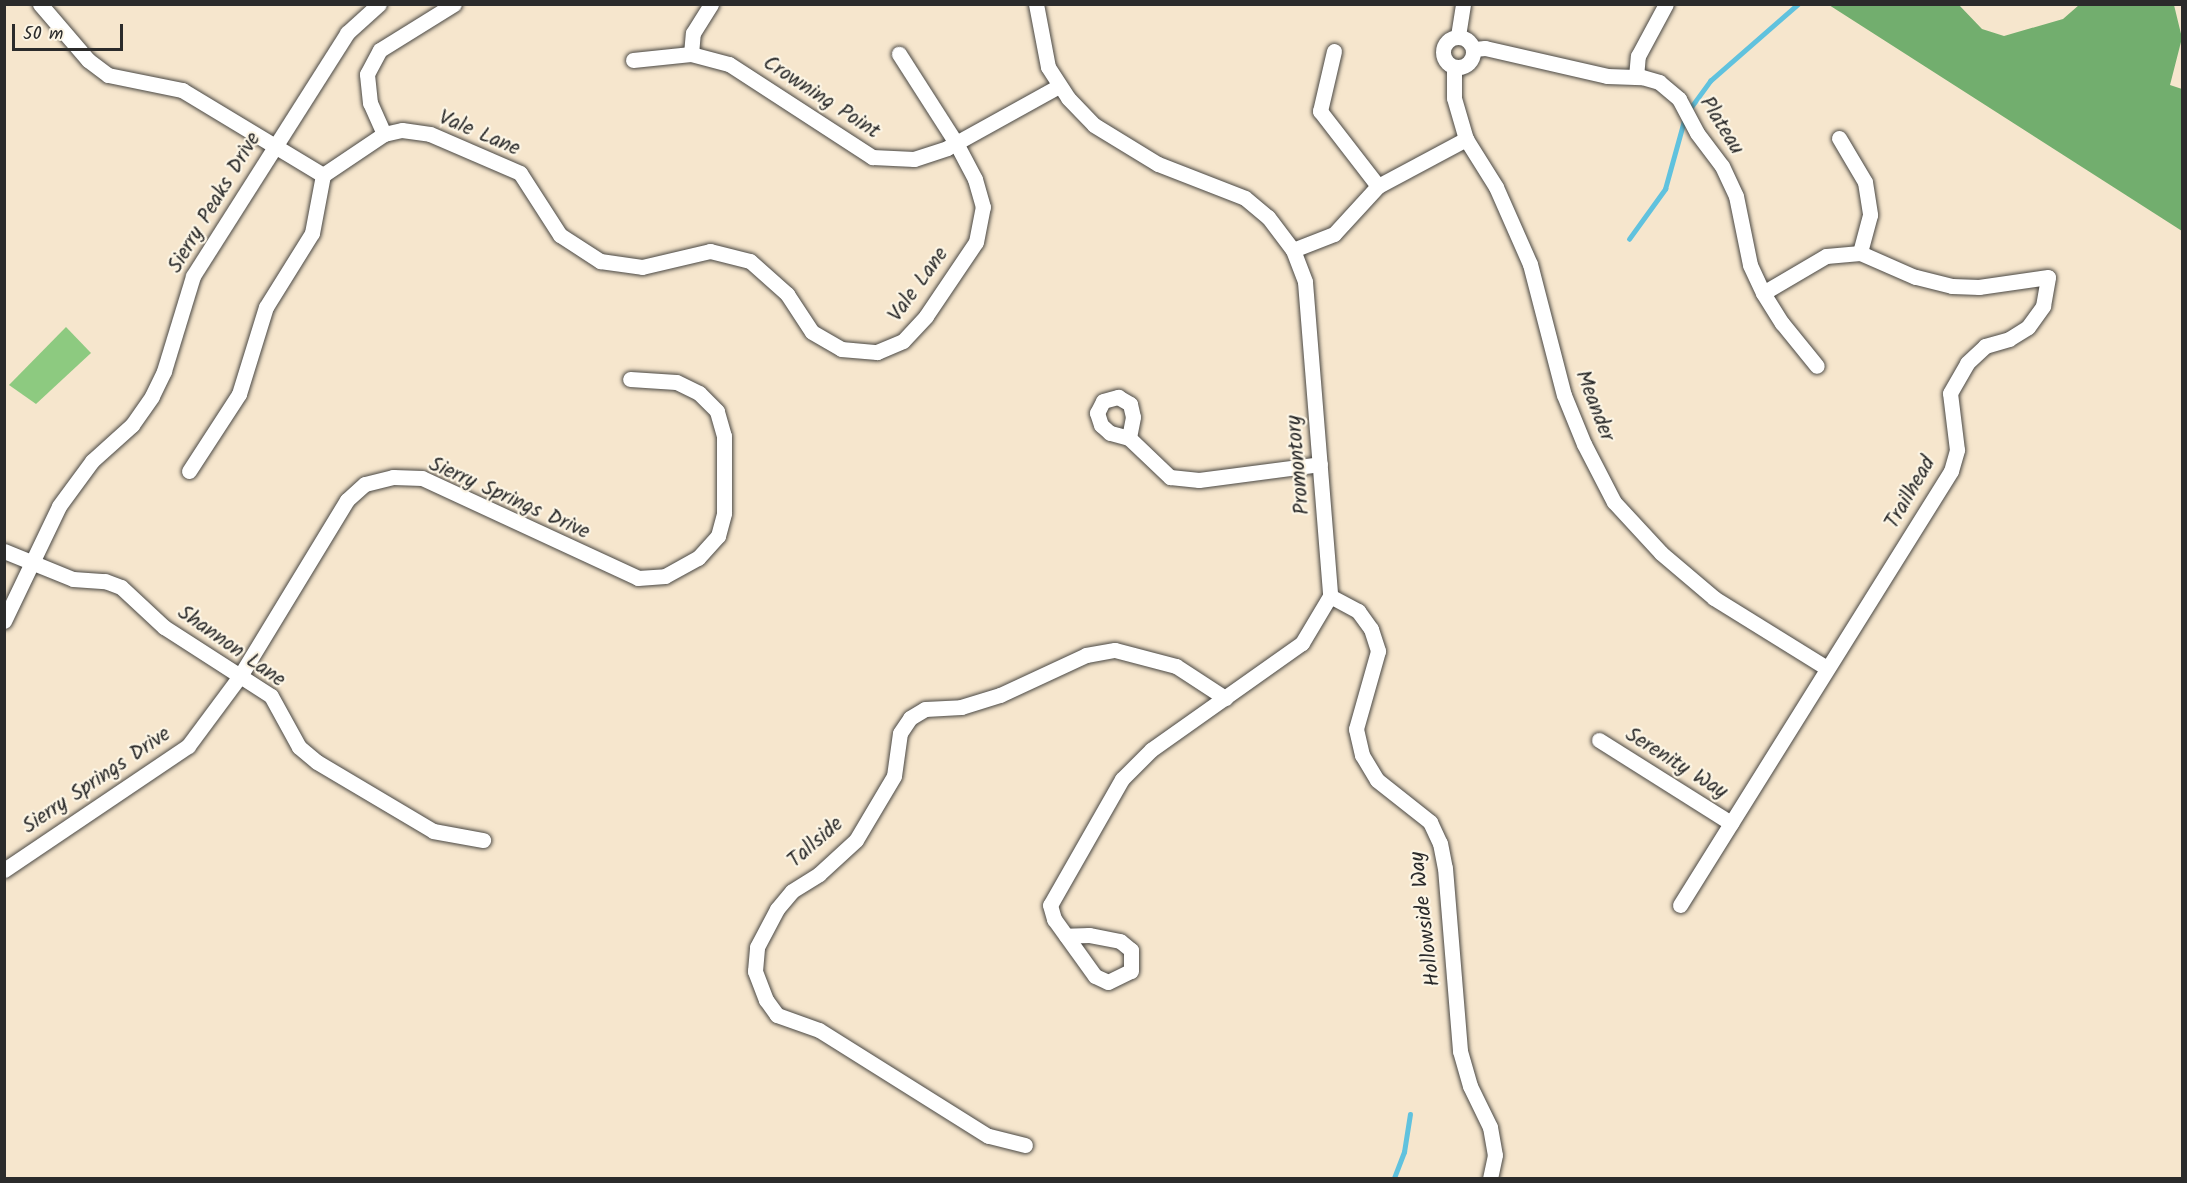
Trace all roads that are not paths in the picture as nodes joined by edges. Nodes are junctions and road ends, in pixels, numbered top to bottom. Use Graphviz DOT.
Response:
graph roads {
  1 [pos="40,4"];
  2 [pos="380,4"];
  3 [pos="454,4"];
  4 [pos="711,4"];
  5 [pos="1036,4"];
  6 [pos="1463,4"];
  7 [pos="1666,4"];
  8 [pos="1458,36"];
  9 [pos="1474,49"];
  10 [pos="1334,51"];
  11 [pos="692,54"];
  12 [pos="899,54"];
  13 [pos="633,60"];
  14 [pos="1454,69"];
  15 [pos="1636,77"];
  16 [pos="1059,86"];
  17 [pos="384,134"];
  18 [pos="1839,138"];
  19 [pos="1466,139"];
  20 [pos="956,143"];
  21 [pos="272,147"];
  22 [pos="323,175"];
  23 [pos="1378,186"];
  24 [pos="1293,250"];
  25 [pos="1860,253"];
  26 [pos="1764,293"];
  27 [pos="1817,366"];
  28 [pos="630,379"];
  29 [pos="1129,438"];
  30 [pos="1320,464"];
  31 [pos="189,471"];
  32 [pos="4,550"];
  33 [pos="31,563"];
  34 [pos="1330,596"];
  35 [pos="4,621"];
  36 [pos="1827,668"];
  37 [pos="240,676"];
  38 [pos="1225,698"];
  39 [pos="1599,740"];
  40 [pos="1731,823"];
  41 [pos="483,840"];
  42 [pos="4,870"];
  43 [pos="1680,905"];
  44 [pos="1066,936"];
  45 [pos="1025,1145"];
  46 [pos="1490,1179"];
  1 -- 21 [label="street"];
  2 -- 21 [label="street, Sierry Peaks Drive"];
  3 -- 17 [label="street"];
  4 -- 11 [label="street"];
  5 -- 16 [label="street, Promontory"];
  6 -- 8 [label="street, Meander"];
  7 -- 15 [label="street"];
  8 -- 9 [label="street"];
  8 -- 14 [label="street, Meander"];
  9 -- 14 [label="street"];
  9 -- 15 [label="street, Plateau"];
  10 -- 23 [label="street"];
  11 -- 13 [label="street, Crowning Point"];
  11 -- 20 [label="street, Crowning Point"];
  12 -- 20 [label="street, Vale Lane"];
  14 -- 19 [label="street, Meander"];
  15 -- 26 [label="street, Plateau"];
  16 -- 20 [label="street, Crowning Point"];
  16 -- 24 [label="street, Promontory"];
  17 -- 20 [label="street, Vale Lane"];
  17 -- 22 [label="street, Vale Lane"];
  18 -- 25 [label="street"];
  19 -- 23 [label="street"];
  19 -- 36 [label="street, Meander"];
  21 -- 22 [label="street"];
  21 -- 33 [label="street, Sierry Peaks Drive"];
  22 -- 31 [label="street"];
  23 -- 24 [label="street"];
  24 -- 30 [label="street, Promontory"];
  25 -- 26 [label="street, Trailhead"];
  25 -- 36 [label="street, Trailhead"];
  26 -- 27 [label="street, Plateau"];
  28 -- 37 [label="street, Sierry Springs Drive"];
  29 -- 30 [label="street"];
  30 -- 34 [label="street, Promontory"];
  32 -- 33 [label="street, Shannon Lane"];
  33 -- 35 [label="street, Sierry Peaks Drive"];
  33 -- 37 [label="street, Shannon Lane"];
  34 -- 38 [label="street"];
  34 -- 46 [label="street, Hollowside Way"];
  36 -- 40 [label="street, Trailhead"];
  37 -- 41 [label="street, Shannon Lane"];
  37 -- 42 [label="street, Sierry Springs Drive"];
  38 -- 44 [label="street"];
  38 -- 45 [label="street, Tallside"];
  39 -- 40 [label="street, Serenity Way"];
  40 -- 43 [label="street, Trailhead"];
}
